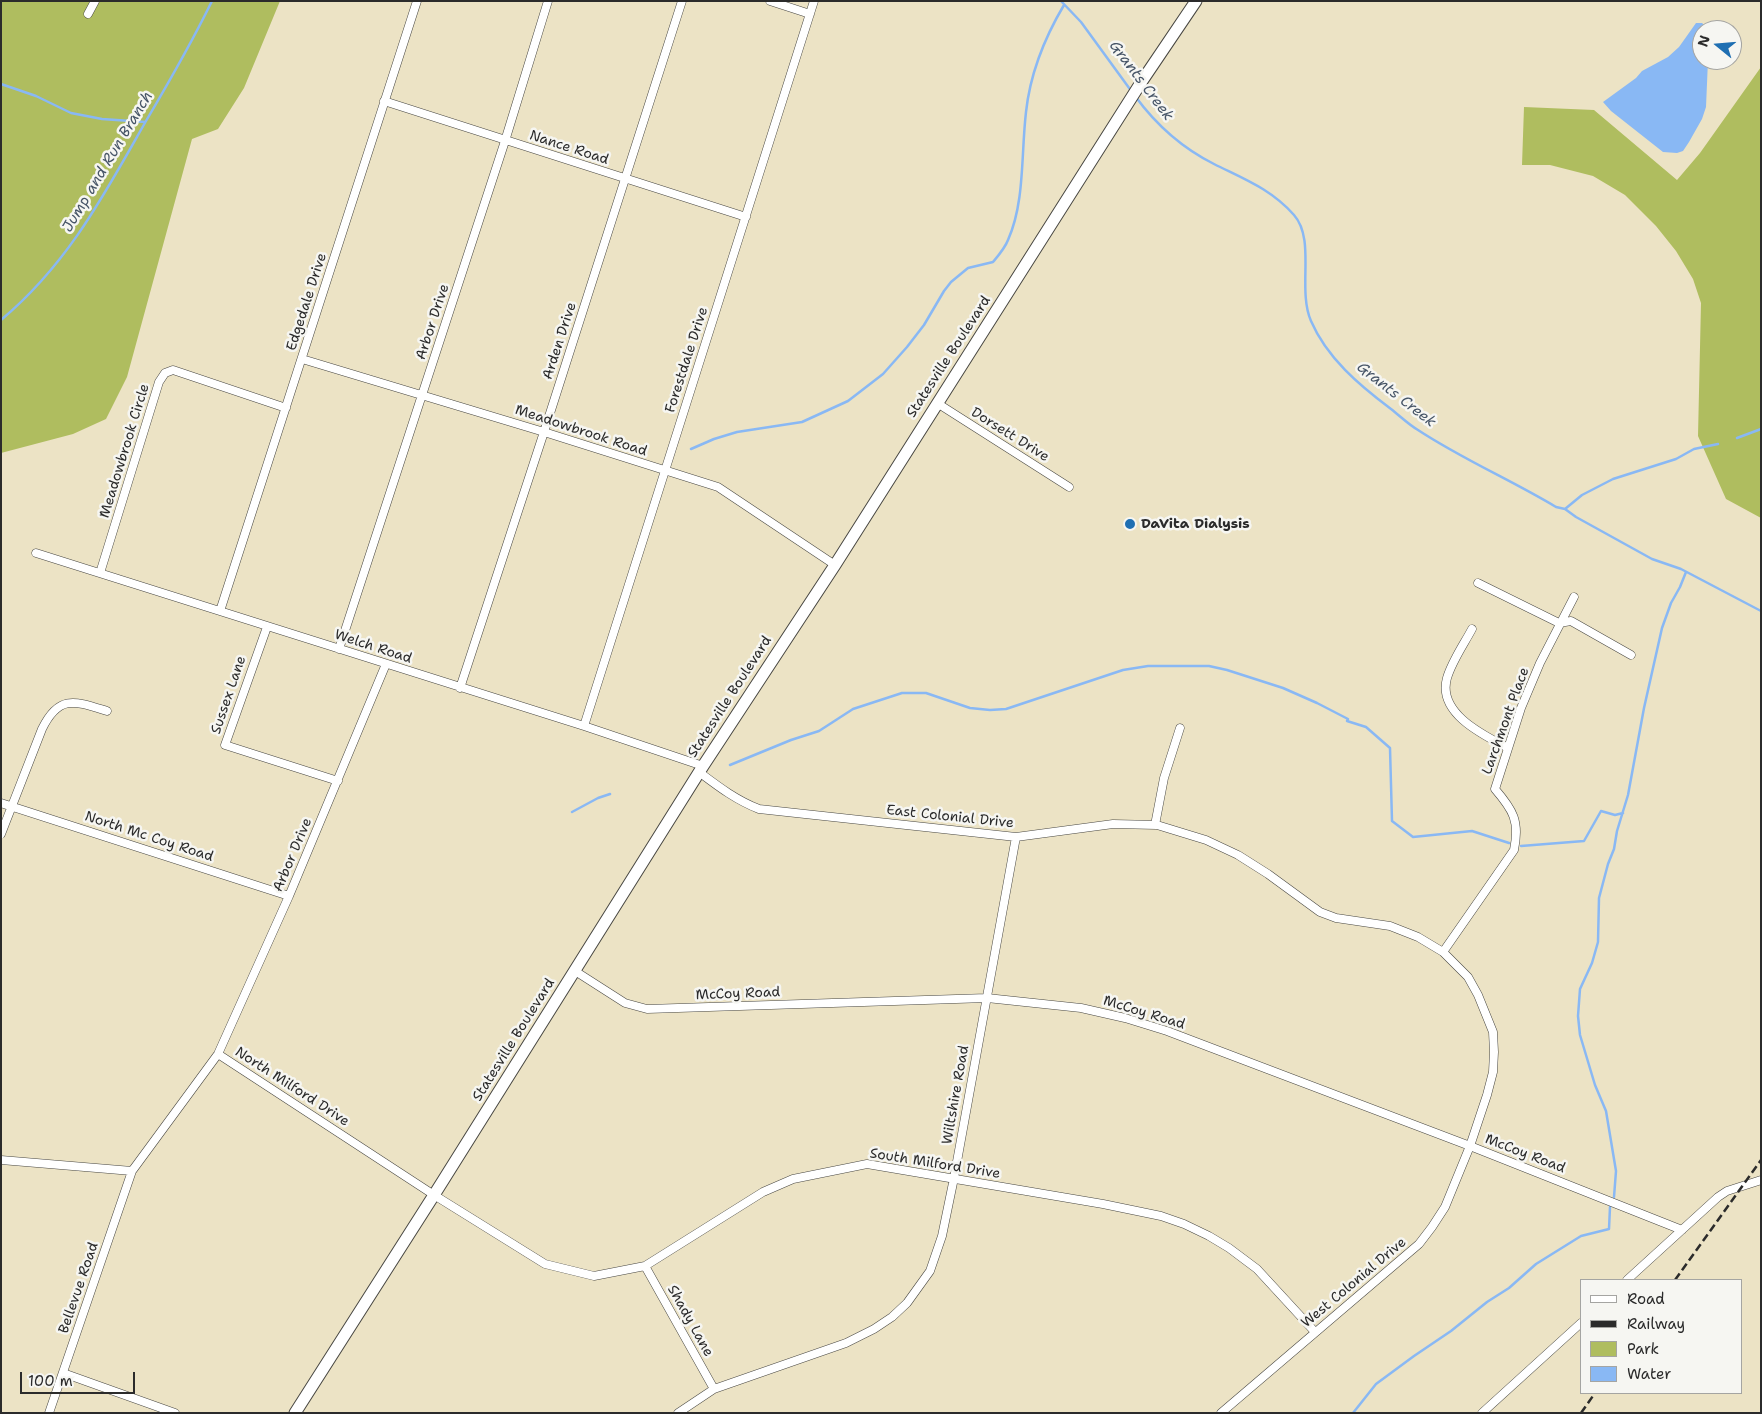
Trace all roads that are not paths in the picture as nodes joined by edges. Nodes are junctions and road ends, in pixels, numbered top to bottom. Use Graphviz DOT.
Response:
graph roads {
  1 [pos="95,1"];
  2 [pos="417,1"];
  3 [pos="548,1"];
  4 [pos="682,1"];
  5 [pos="770,1"];
  6 [pos="814,1"];
  7 [pos="1196,1"];
  8 [pos="88,14"];
  9 [pos="810,14"];
  10 [pos="384,102"];
  11 [pos="505,141"];
  12 [pos="625,179"];
  13 [pos="746,217"];
  14 [pos="302,359"];
  15 [pos="422,396"];
  16 [pos="937,403"];
  17 [pos="286,408"];
  18 [pos="544,432"];
  19 [pos="664,471"];
  20 [pos="1069,487"];
  21 [pos="36,553"];
  22 [pos="835,565"];
  23 [pos="100,573"];
  24 [pos="1478,582"];
  25 [pos="1574,598"];
  26 [pos="220,611"];
  27 [pos="1559,623"];
  28 [pos="267,626"];
  29 [pos="1472,629"];
  30 [pos="339,649"];
  31 [pos="1631,655"];
  32 [pos="386,664"];
  33 [pos="460,688"];
  34 [pos="107,711"];
  35 [pos="584,726"];
  36 [pos="1180,728"];
  37 [pos="1508,748"];
  38 [pos="701,769"];
  39 [pos="338,782"];
  40 [pos="1,803"];
  41 [pos="12,806"];
  42 [pos="1155,825"];
  43 [pos="1,834"];
  44 [pos="1016,837"];
  45 [pos="289,896"];
  46 [pos="1443,952"];
  47 [pos="575,971"];
  48 [pos="987,998"];
  49 [pos="218,1054"];
  50 [pos="1470,1146"];
  51 [pos="1,1160"];
  52 [pos="132,1171"];
  53 [pos="954,1178"];
  54 [pos="1761,1180"];
  55 [pos="434,1195"];
  56 [pos="1682,1230"];
  57 [pos="645,1266"];
  58 [pos="1628,1279"];
  59 [pos="1580,1324"];
  60 [pos="1315,1332"];
  61 [pos="63,1373"];
  62 [pos="714,1389"];
  63 [pos="49,1413"];
  64 [pos="175,1413"];
  65 [pos="295,1413"];
  66 [pos="678,1413"];
  67 [pos="1221,1413"];
  68 [pos="1482,1413"];
  1 -- 8 [label="street"];
  2 -- 10 [label="street, Edgedale Drive"];
  3 -- 11 [label="street, Arbor Drive"];
  4 -- 12 [label="street, Arden Drive"];
  5 -- 9 [label="street"];
  6 -- 9 [label="street, Forestdale Drive"];
  7 -- 16 [label="main road, Statesville Boulevard"];
  9 -- 13 [label="street, Forestdale Drive"];
  10 -- 11 [label="street, Nance Road"];
  10 -- 14 [label="street, Edgedale Drive"];
  11 -- 12 [label="street, Nance Road"];
  11 -- 15 [label="street, Arbor Drive"];
  12 -- 13 [label="street, Nance Road"];
  12 -- 18 [label="street, Arden Drive"];
  13 -- 19 [label="street, Forestdale Drive"];
  14 -- 15 [label="street, Meadowbrook Road"];
  14 -- 17 [label="street, Edgedale Drive"];
  15 -- 18 [label="street, Meadowbrook Road"];
  15 -- 30 [label="street, Arbor Drive"];
  16 -- 20 [label="street, Dorsett Drive"];
  16 -- 22 [label="main road, Statesville Boulevard"];
  17 -- 23 [label="street, Meadowbrook Circle"];
  17 -- 26 [label="street, Edgedale Drive"];
  18 -- 19 [label="street, Meadowbrook Road"];
  18 -- 33 [label="street, Arden Drive"];
  19 -- 22 [label="street, Meadowbrook Road"];
  19 -- 35 [label="street, Forestdale Drive"];
  21 -- 23 [label="street, Welch Road"];
  22 -- 38 [label="main road, Statesville Boulevard"];
  23 -- 26 [label="street, Welch Road"];
  24 -- 27 [label="street"];
  25 -- 27 [label="street, Larchmont Place"];
  26 -- 28 [label="street, Welch Road"];
  27 -- 31 [label="street"];
  27 -- 37 [label="street, Larchmont Place"];
  28 -- 30 [label="street, Welch Road"];
  28 -- 39 [label="street, Sussex Lane"];
  29 -- 37 [label="street"];
  30 -- 32 [label="street, Welch Road"];
  32 -- 33 [label="street, Welch Road"];
  32 -- 39 [label="street, Arbor Drive"];
  33 -- 35 [label="street, Welch Road"];
  34 -- 41 [label="street"];
  35 -- 38 [label="street, Welch Road"];
  36 -- 42 [label="street"];
  37 -- 46 [label="street, Larchmont Place"];
  38 -- 44 [label="street, East Colonial Drive"];
  38 -- 47 [label="main road, Statesville Boulevard"];
  39 -- 45 [label="street, Arbor Drive"];
  40 -- 41 [label="street, North Mc Coy Road"];
  41 -- 43 [label="street"];
  41 -- 45 [label="street, North Mc Coy Road"];
  42 -- 44 [label="street, East Colonial Drive"];
  42 -- 46 [label="street, East Colonial Drive"];
  44 -- 48 [label="street, Wiltshire Road"];
  45 -- 49 [label="street, Arbor Drive"];
  46 -- 50 [label="street, East Colonial Drive"];
  47 -- 48 [label="street, McCoy Road"];
  47 -- 55 [label="main road, Statesville Boulevard"];
  48 -- 50 [label="street, McCoy Road"];
  48 -- 53 [label="street, Wiltshire Road"];
  49 -- 52 [label="street, North Milford Drive"];
  49 -- 55 [label="street, North Milford Drive"];
  50 -- 56 [label="street, McCoy Road"];
  50 -- 60 [label="street, West Colonial Drive"];
  51 -- 52 [label="street"];
  52 -- 61 [label="street, Bellevue Road"];
  53 -- 57 [label="street, South Milford Drive"];
  53 -- 60 [label="street, South Milford Drive"];
  53 -- 62 [label="street, Wiltshire Road"];
  54 -- 56 [label="street"];
  55 -- 57 [label="street, South Milford Drive"];
  55 -- 65 [label="main road, Statesville Boulevard"];
  56 -- 58 [label="street"];
  57 -- 62 [label="street, Shady Lane"];
  59 -- 68 [label="street"];
  60 -- 67 [label="street, West Colonial Drive"];
  61 -- 63 [label="street, Bellevue Road"];
  61 -- 64 [label="street"];
  62 -- 66 [label="street, Wiltshire Road"];
}
